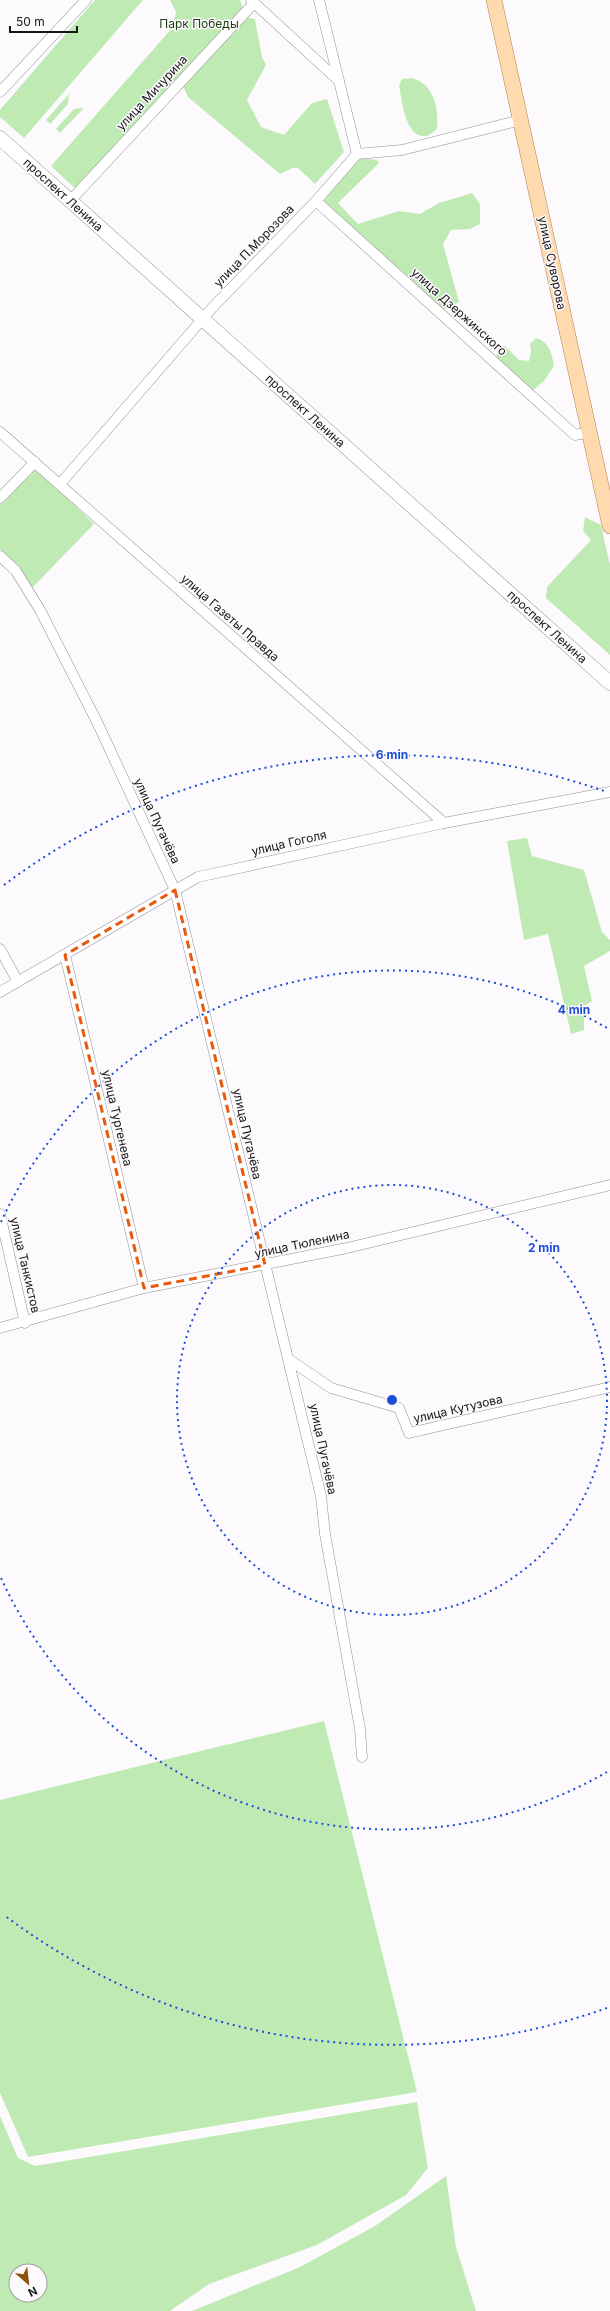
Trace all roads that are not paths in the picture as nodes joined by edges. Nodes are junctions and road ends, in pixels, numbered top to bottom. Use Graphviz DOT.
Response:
graph roads {
  1 [pos="86,0"];
  2 [pos="320,0"];
  3 [pos="494,0"];
  4 [pos="252,1"];
  5 [pos="339,81"];
  6 [pos="0,92"];
  7 [pos="521,120"];
  8 [pos="0,138"];
  9 [pos="357,154"];
  10 [pos="316,200"];
  11 [pos="70,201"];
  12 [pos="202,319"];
  13 [pos="0,432"];
  14 [pos="589,432"];
  15 [pos="35,462"];
  16 [pos="60,484"];
  17 [pos="0,498"];
  18 [pos="610,526"];
  19 [pos="0,556"];
  20 [pos="610,683"];
  21 [pos="610,792"];
  22 [pos="444,822"];
  23 [pos="175,890"];
  24 [pos="0,949"];
  25 [pos="65,954"];
  26 [pos="18,982"];
  27 [pos="0,992"];
  28 [pos="610,1185"];
  29 [pos="0,1214"];
  30 [pos="265,1265"];
  31 [pos="144,1288"];
  32 [pos="25,1323"];
  33 [pos="0,1328"];
  34 [pos="290,1360"];
  35 [pos="610,1387"];
  36 [pos="362,1757"];
  1 -- 6 [label="street"];
  2 -- 5 [label="street"];
  3 -- 7 [label="main road, улица Суворова"];
  4 -- 5 [label="street"];
  4 -- 11 [label="street, улица Мичурина"];
  5 -- 9 [label="street"];
  7 -- 9 [label="street"];
  7 -- 14 [label="main road, улица Суворова"];
  8 -- 11 [label="main road, проспект Ленина"];
  9 -- 10 [label="street, улица П.Морозова"];
  10 -- 12 [label="street, улица П.Морозова"];
  10 -- 14 [label="street, улица Дзержинского"];
  11 -- 12 [label="main road, проспект Ленина"];
  12 -- 16 [label="street, улица П.Морозова"];
  12 -- 20 [label="main road, проспект Ленина"];
  13 -- 15 [label="street, улица Газеты Правда"];
  14 -- 18 [label="main road, улица Суворова"];
  15 -- 16 [label="street, улица Газеты Правда"];
  15 -- 17 [label="street"];
  16 -- 22 [label="street, улица Газеты Правда"];
  19 -- 23 [label="street, улица Пугачёва"];
  21 -- 22 [label="street, улица Гоголя"];
  22 -- 23 [label="street, улица Гоголя"];
  23 -- 25 [label="street, улица Гоголя"];
  23 -- 30 [label="street, улица Пугачёва"];
  24 -- 26 [label="street"];
  25 -- 26 [label="street, улица Гоголя"];
  25 -- 31 [label="street, улица Тургенева"];
  26 -- 27 [label="street, улица Гоголя"];
  28 -- 30 [label="street, улица Тюленина"];
  29 -- 32 [label="street, улица Танкистов"];
  30 -- 31 [label="street, улица Тюленина"];
  30 -- 34 [label="street, улица Пугачёва"];
  31 -- 32 [label="street, улица Тюленина"];
  32 -- 33 [label="street, улица Тюленина"];
  34 -- 35 [label="street, улица Кутузова"];
  34 -- 36 [label="street, улица Пугачёва"];
}
